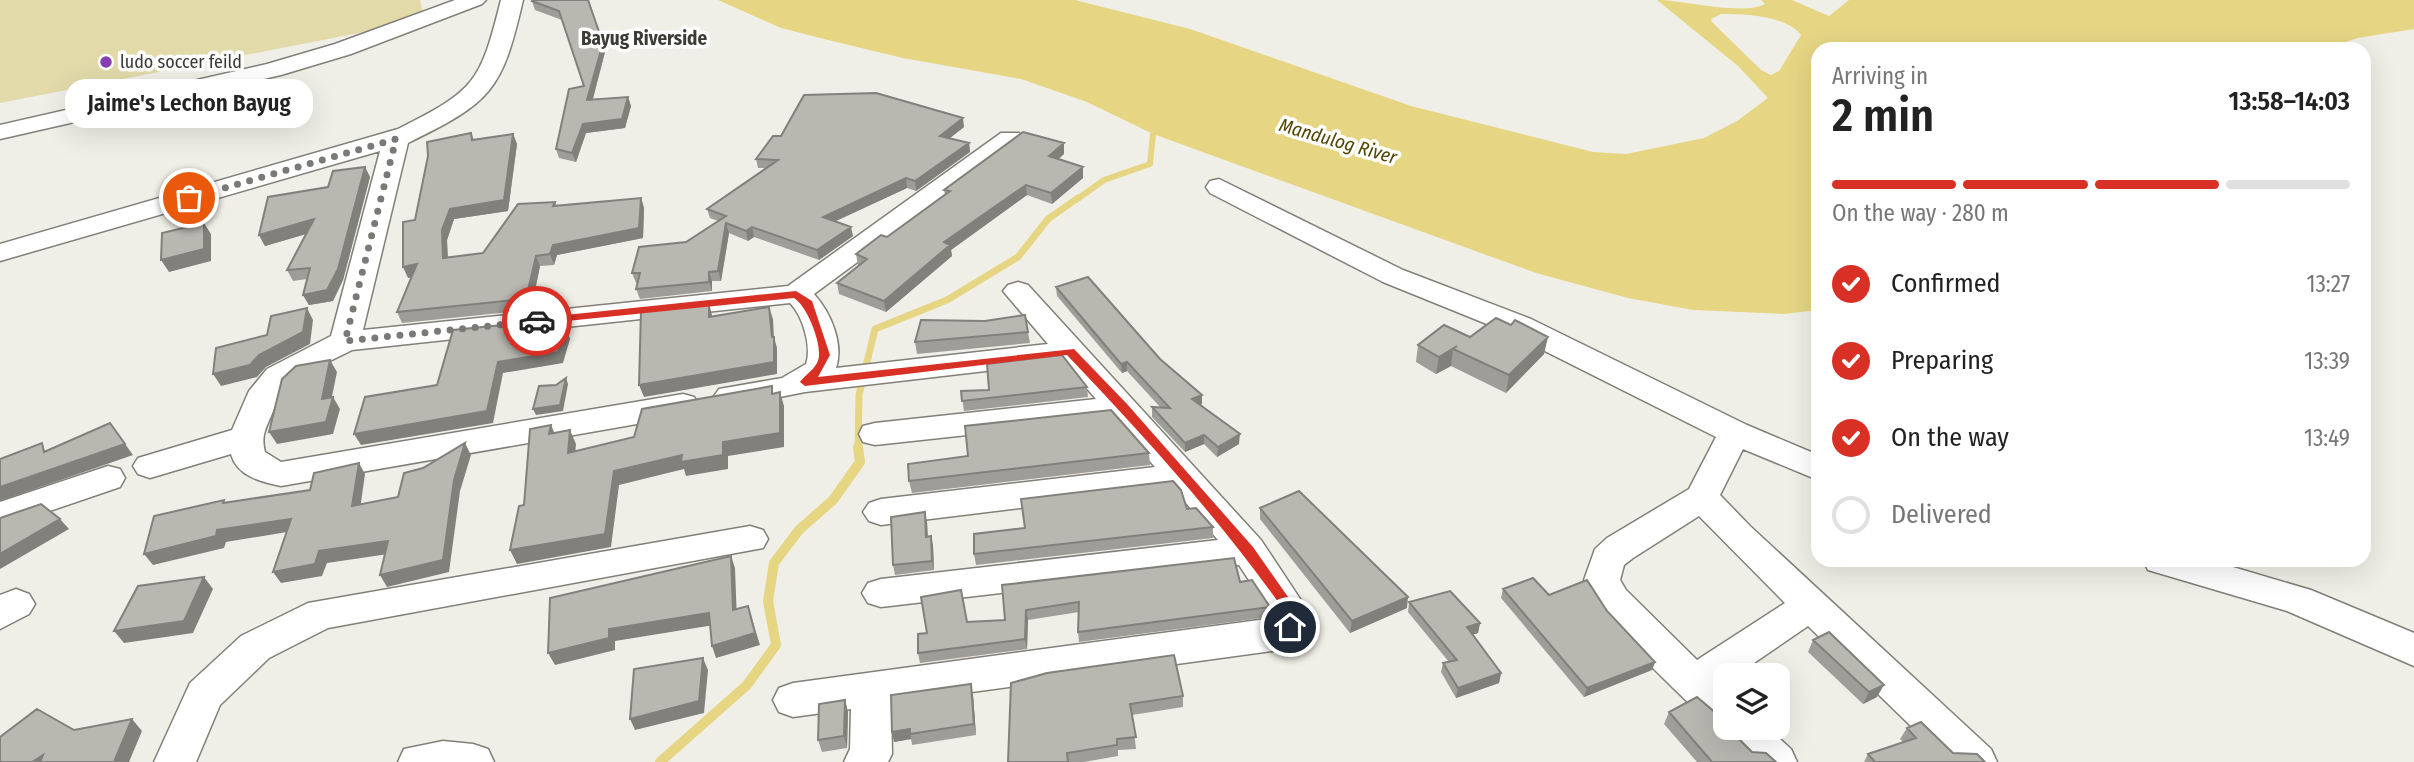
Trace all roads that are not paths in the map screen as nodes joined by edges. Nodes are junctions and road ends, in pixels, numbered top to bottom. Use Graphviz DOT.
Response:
graph roads {
  1 [pos="475,0"];
  2 [pos="512,0"];
  3 [pos="0,132"];
  4 [pos="1010,138"];
  5 [pos="396,139"];
  6 [pos="1219,187"];
  7 [pos="0,253"];
  8 [pos="1018,291"];
  9 [pos="796,294"];
  10 [pos="345,341"];
  11 [pos="1070,352"];
  12 [pos="805,382"];
  13 [pos="1123,407"];
  14 [pos="1735,433"];
  15 [pos="875,434"];
  16 [pos="245,438"];
  17 [pos="1811,465"];
  18 [pos="150,466"];
  19 [pos="1185,476"];
  20 [pos="108,478"];
  21 [pos="1702,497"];
  22 [pos="881,512"];
  23 [pos="0,515"];
  24 [pos="750,539"];
  25 [pos="1248,550"];
  26 [pos="2185,567"];
  27 [pos="881,593"];
  28 [pos="1811,605"];
  29 [pos="2414,650"];
  30 [pos="1693,683"];
  31 [pos="871,689"];
  32 [pos="793,699"];
  33 [pos="1713,702"];
  34 [pos="1753,740"];
  35 [pos="175,762"];
  36 [pos="419,762"];
  37 [pos="473,762"];
  38 [pos="866,762"];
  39 [pos="1776,762"];
  40 [pos="1976,762"];
  1 -- 3 [label="street"];
  2 -- 5 [label="street"];
  4 -- 9 [label="street"];
  5 -- 7 [label="street"];
  5 -- 10 [label="street"];
  6 -- 14 [label="street"];
  8 -- 11 [label="street"];
  9 -- 10 [label="street"];
  9 -- 12 [label="street"];
  10 -- 16 [label="street"];
  11 -- 12 [label="street"];
  11 -- 13 [label="street"];
  12 -- 16 [label="street"];
  13 -- 15 [label="street"];
  13 -- 19 [label="street"];
  14 -- 17 [label="street"];
  14 -- 21 [label="street"];
  16 -- 18 [label="street"];
  19 -- 22 [label="street"];
  19 -- 25 [label="street"];
  20 -- 23 [label="street"];
  21 -- 28 [label="street"];
  21 -- 30 [label="street"];
  24 -- 35 [label="street"];
  25 -- 27 [label="street"];
  25 -- 31 [label="street"];
  26 -- 29 [label="street"];
  28 -- 30 [label="street"];
  28 -- 40 [label="street"];
  30 -- 33 [label="street"];
  31 -- 32 [label="street"];
  31 -- 38 [label="street"];
  34 -- 39 [label="street"];
  36 -- 37 [label="street"];
}
